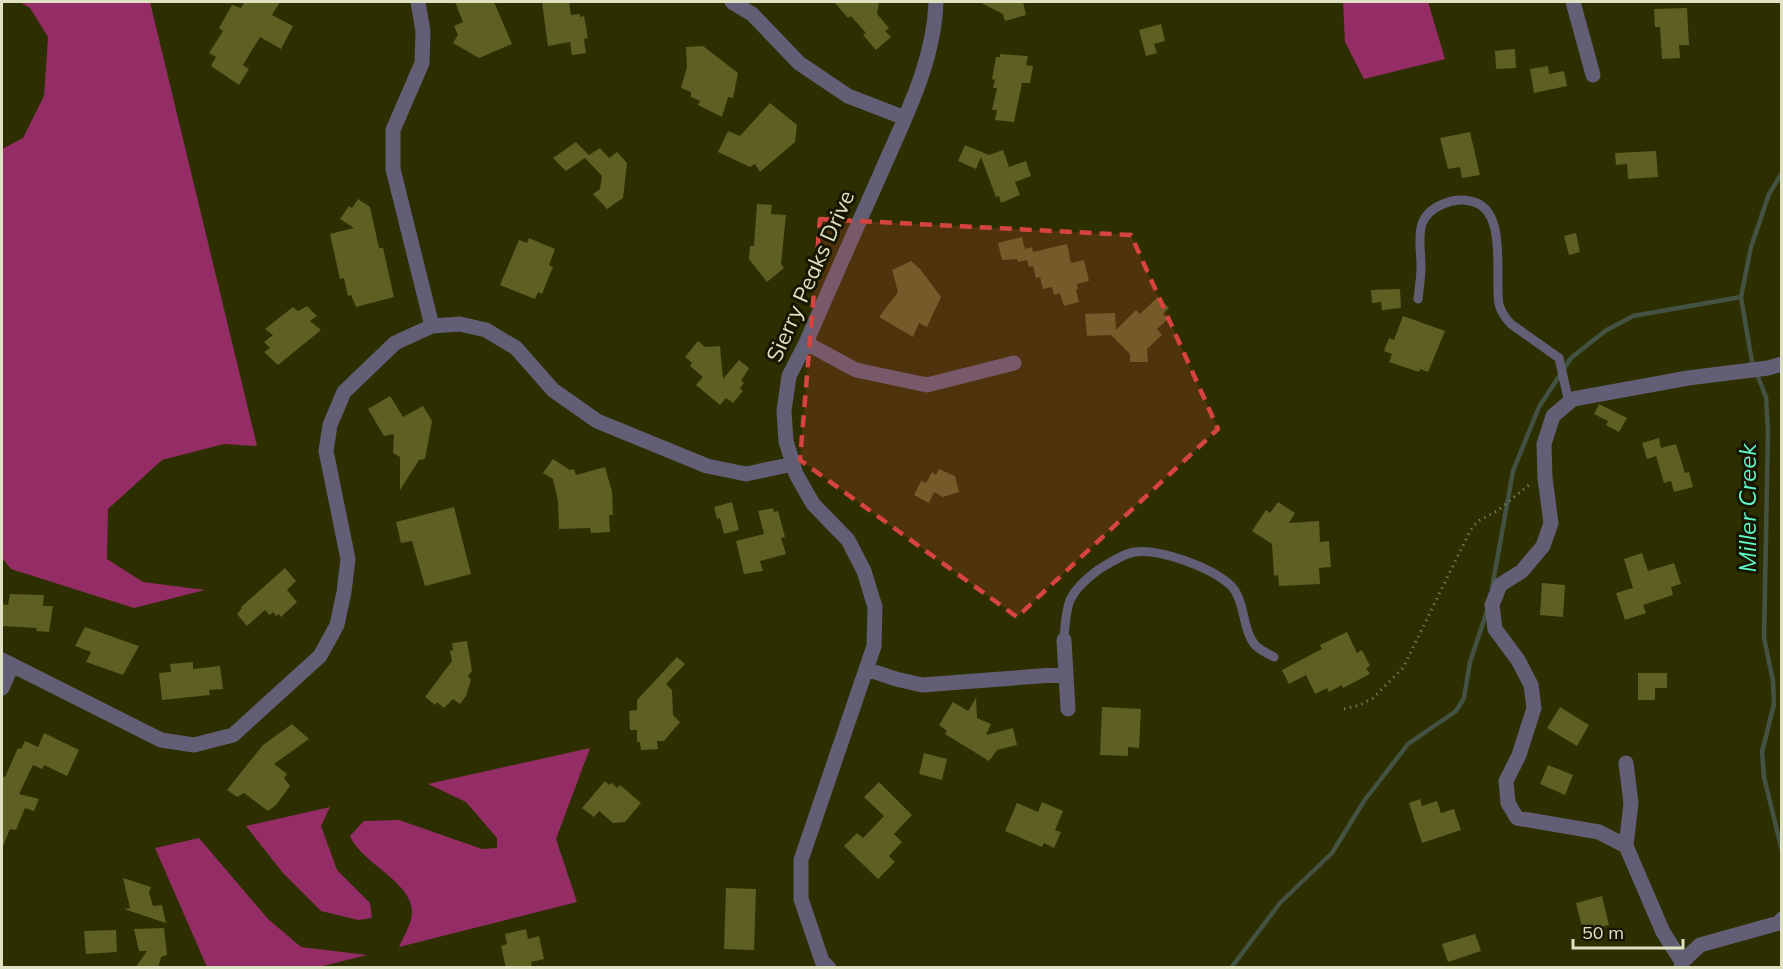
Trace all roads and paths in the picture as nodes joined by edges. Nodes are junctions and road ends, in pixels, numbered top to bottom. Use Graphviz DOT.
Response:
graph roads {
  1 [pos="418,2"];
  2 [pos="732,2"];
  3 [pos="936,2"];
  4 [pos="1573,2"];
  5 [pos="1593,75"];
  6 [pos="905,118"];
  7 [pos="1418,299"];
  8 [pos="432,326"];
  9 [pos="806,343"];
  10 [pos="1014,363"];
  11 [pos="1782,364"];
  12 [pos="1569,403"];
  13 [pos="793,464"];
  14 [pos="1544,470"];
  15 [pos="1065,640"];
  16 [pos="1275,657"];
  17 [pos="7,663"];
  18 [pos="867,669"];
  19 [pos="1066,674"];
  20 [pos="2,688"];
  21 [pos="1068,709"];
  22 [pos="1344,709"];
  23 [pos="1626,763"];
  24 [pos="1626,846"];
  25 [pos="1782,919"];
  26 [pos="1682,964"];
  27 [pos="821,965"];
  1 -- 8 [label="street"];
  2 -- 6 [label="street"];
  3 -- 6 [label="street, Sierry Peaks Drive"];
  4 -- 5 [label="street"];
  6 -- 9 [label="street, Sierry Peaks Drive"];
  7 -- 12 [label="lane"];
  8 -- 13 [label="street"];
  8 -- 17 [label="street"];
  9 -- 10 [label="street"];
  9 -- 13 [label="street, Sierry Peaks Drive"];
  11 -- 12 [label="street"];
  12 -- 14 [label="street"];
  13 -- 18 [label="street, Sierry Peaks Drive"];
  14 -- 22 [label="path"];
  14 -- 24 [label="street"];
  15 -- 16 [label="lane"];
  15 -- 19 [label="street"];
  17 -- 20 [label="street"];
  18 -- 19 [label="street"];
  18 -- 27 [label="street, Sierry Peaks Drive"];
  19 -- 21 [label="street"];
  23 -- 24 [label="street"];
  24 -- 26 [label="street"];
  25 -- 26 [label="street"];
}
